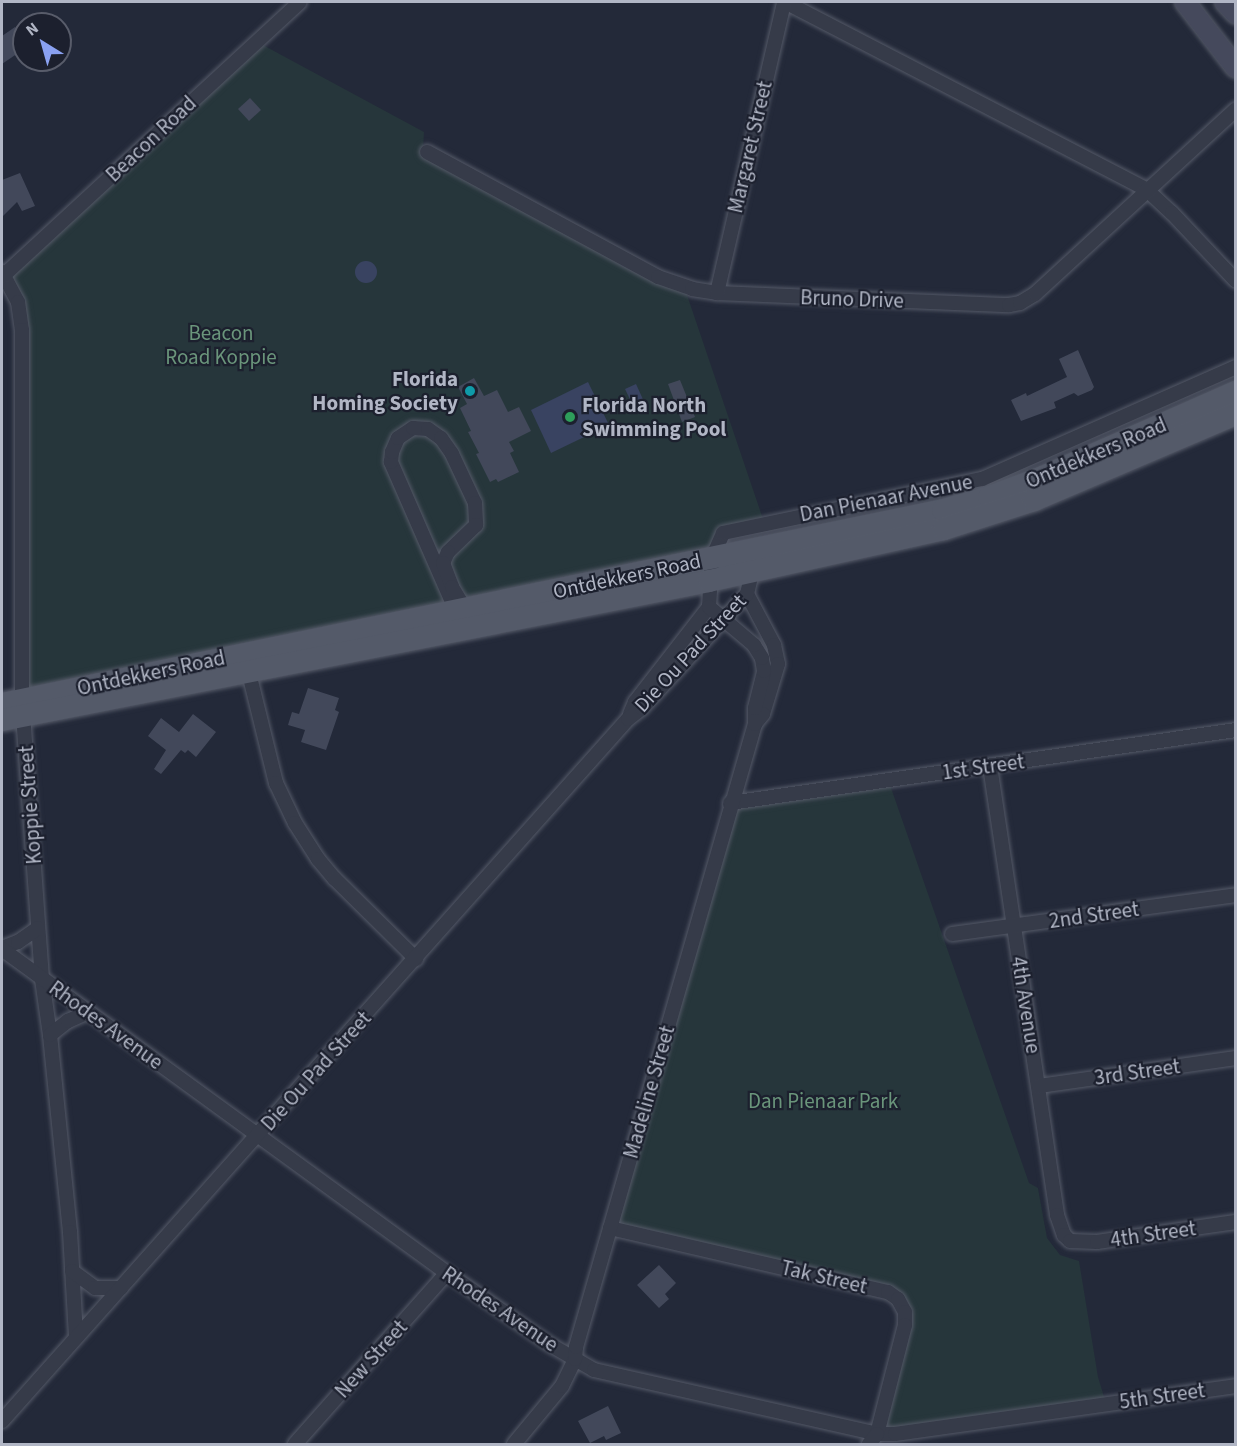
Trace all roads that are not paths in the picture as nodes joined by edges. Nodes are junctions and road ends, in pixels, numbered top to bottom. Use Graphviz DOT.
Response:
graph roads {
  1 [pos="300,2"];
  2 [pos="784,2"];
  3 [pos="1185,2"];
  4 [pos="1225,2"];
  5 [pos="1236,14"];
  6 [pos="1236,68"];
  7 [pos="1236,109"];
  8 [pos="427,152"];
  9 [pos="1148,190"];
  10 [pos="2,274"];
  11 [pos="1236,281"];
  12 [pos="717,293"];
  13 [pos="1236,367"];
  14 [pos="1236,392"];
  15 [pos="1236,414"];
  16 [pos="712,558"];
  17 [pos="752,561"];
  18 [pos="709,581"];
  19 [pos="747,594"];
  20 [pos="709,608"];
  21 [pos="461,611"];
  22 [pos="723,621"];
  23 [pos="246,662"];
  24 [pos="16,707"];
  25 [pos="628,719"];
  26 [pos="2,720"];
  27 [pos="755,724"];
  28 [pos="1236,730"];
  29 [pos="990,766"];
  30 [pos="730,803"];
  31 [pos="1236,895"];
  32 [pos="1014,926"];
  33 [pos="38,928"];
  34 [pos="951,934"];
  35 [pos="2,948"];
  36 [pos="416,959"];
  37 [pos="42,979"];
  38 [pos="88,1012"];
  39 [pos="50,1035"];
  40 [pos="1236,1058"];
  41 [pos="1039,1086"];
  42 [pos="259,1135"];
  43 [pos="1236,1222"];
  44 [pos="610,1228"];
  45 [pos="1070,1241"];
  46 [pos="72,1271"];
  47 [pos="447,1273"];
  48 [pos="121,1288"];
  49 [pos="76,1338"];
  50 [pos="575,1359"];
  51 [pos="1236,1386"];
  52 [pos="1088,1406"];
  53 [pos="2,1421"];
  54 [pos="873,1439"];
  55 [pos="896,1439"];
  56 [pos="295,1444"];
  57 [pos="514,1444"];
  1 -- 10 [label="street, Beacon Road"];
  2 -- 9 [label="street"];
  2 -- 12 [label="street, Margaret Street"];
  3 -- 6 [label="main road"];
  4 -- 5 [label="main road"];
  7 -- 9 [label="street, Bruno Drive"];
  8 -- 12 [label="street, Bruno Drive"];
  9 -- 11 [label="street"];
  9 -- 12 [label="street, Bruno Drive"];
  10 -- 24 [label="street, Koppie Street"];
  13 -- 16 [label="street, Dan Pienaar Avenue"];
  14 -- 17 [label="main road, Ontdekkers Road"];
  15 -- 17 [label="main road, Ontdekkers Road"];
  16 -- 17 [label="main road, Ontdekkers Road"];
  16 -- 18 [label="street, Die Ou Pad Street"];
  16 -- 21 [label="main road, Ontdekkers Road"];
  17 -- 18 [label="main road, Ontdekkers Road"];
  17 -- 19 [label="street, Die Ou Pad Street"];
  18 -- 20 [label="street, Die Ou Pad Street"];
  18 -- 23 [label="main road, Ontdekkers Road"];
  19 -- 22 [label="street, Die Ou Pad Street"];
  19 -- 27 [label="street, Madeline Street"];
  20 -- 22 [label="street, Madeline Street"];
  20 -- 25 [label="street, Die Ou Pad Street"];
  21 -- 21 [label="street"];
  21 -- 23 [label="main road, Ontdekkers Road"];
  22 -- 25 [label="street, Die Ou Pad Street"];
  22 -- 27 [label="street, Madeline Street"];
  23 -- 24 [label="main road, Ontdekkers Road"];
  23 -- 36 [label="street"];
  24 -- 26 [label="main road, Ontdekkers Road"];
  24 -- 33 [label="street, Koppie Street"];
  25 -- 36 [label="street, Die Ou Pad Street"];
  27 -- 30 [label="street, Madeline Street"];
  28 -- 29 [label="street, 1st Street"];
  29 -- 30 [label="street, 1st Street"];
  29 -- 32 [label="street, 4th Avenue"];
  30 -- 44 [label="street, Madeline Street"];
  31 -- 32 [label="street, 2nd Street"];
  32 -- 34 [label="street, 2nd Street"];
  32 -- 41 [label="street, 4th Avenue"];
  33 -- 35 [label="street"];
  33 -- 37 [label="street, Koppie Street"];
  35 -- 37 [label="street, Rhodes Avenue"];
  36 -- 42 [label="street, Die Ou Pad Street"];
  37 -- 38 [label="street, Rhodes Avenue"];
  37 -- 39 [label="street, Koppie Street"];
  38 -- 39 [label="street"];
  38 -- 42 [label="street, Rhodes Avenue"];
  39 -- 46 [label="street, Koppie Street"];
  40 -- 41 [label="street, 3rd Street"];
  41 -- 45 [label="street, 4th Avenue"];
  42 -- 47 [label="street, Rhodes Avenue"];
  42 -- 48 [label="street, Die Ou Pad Street"];
  43 -- 45 [label="street, 4th Street"];
  44 -- 50 [label="street, Madeline Street"];
  44 -- 54 [label="street, Tak Street"];
  46 -- 48 [label="street"];
  46 -- 49 [label="street, Koppie Street"];
  47 -- 50 [label="street, Rhodes Avenue"];
  47 -- 56 [label="street, New Street"];
  48 -- 49 [label="street, Die Ou Pad Street"];
  49 -- 53 [label="street, Die Ou Pad Street"];
  50 -- 54 [label="street, Rhodes Avenue"];
  50 -- 57 [label="street, Madeline Street"];
  51 -- 52 [label="street, 5th Street"];
  52 -- 55 [label="street, Rhodes Avenue"];
  54 -- 55 [label="street, Rhodes Avenue"];
}
